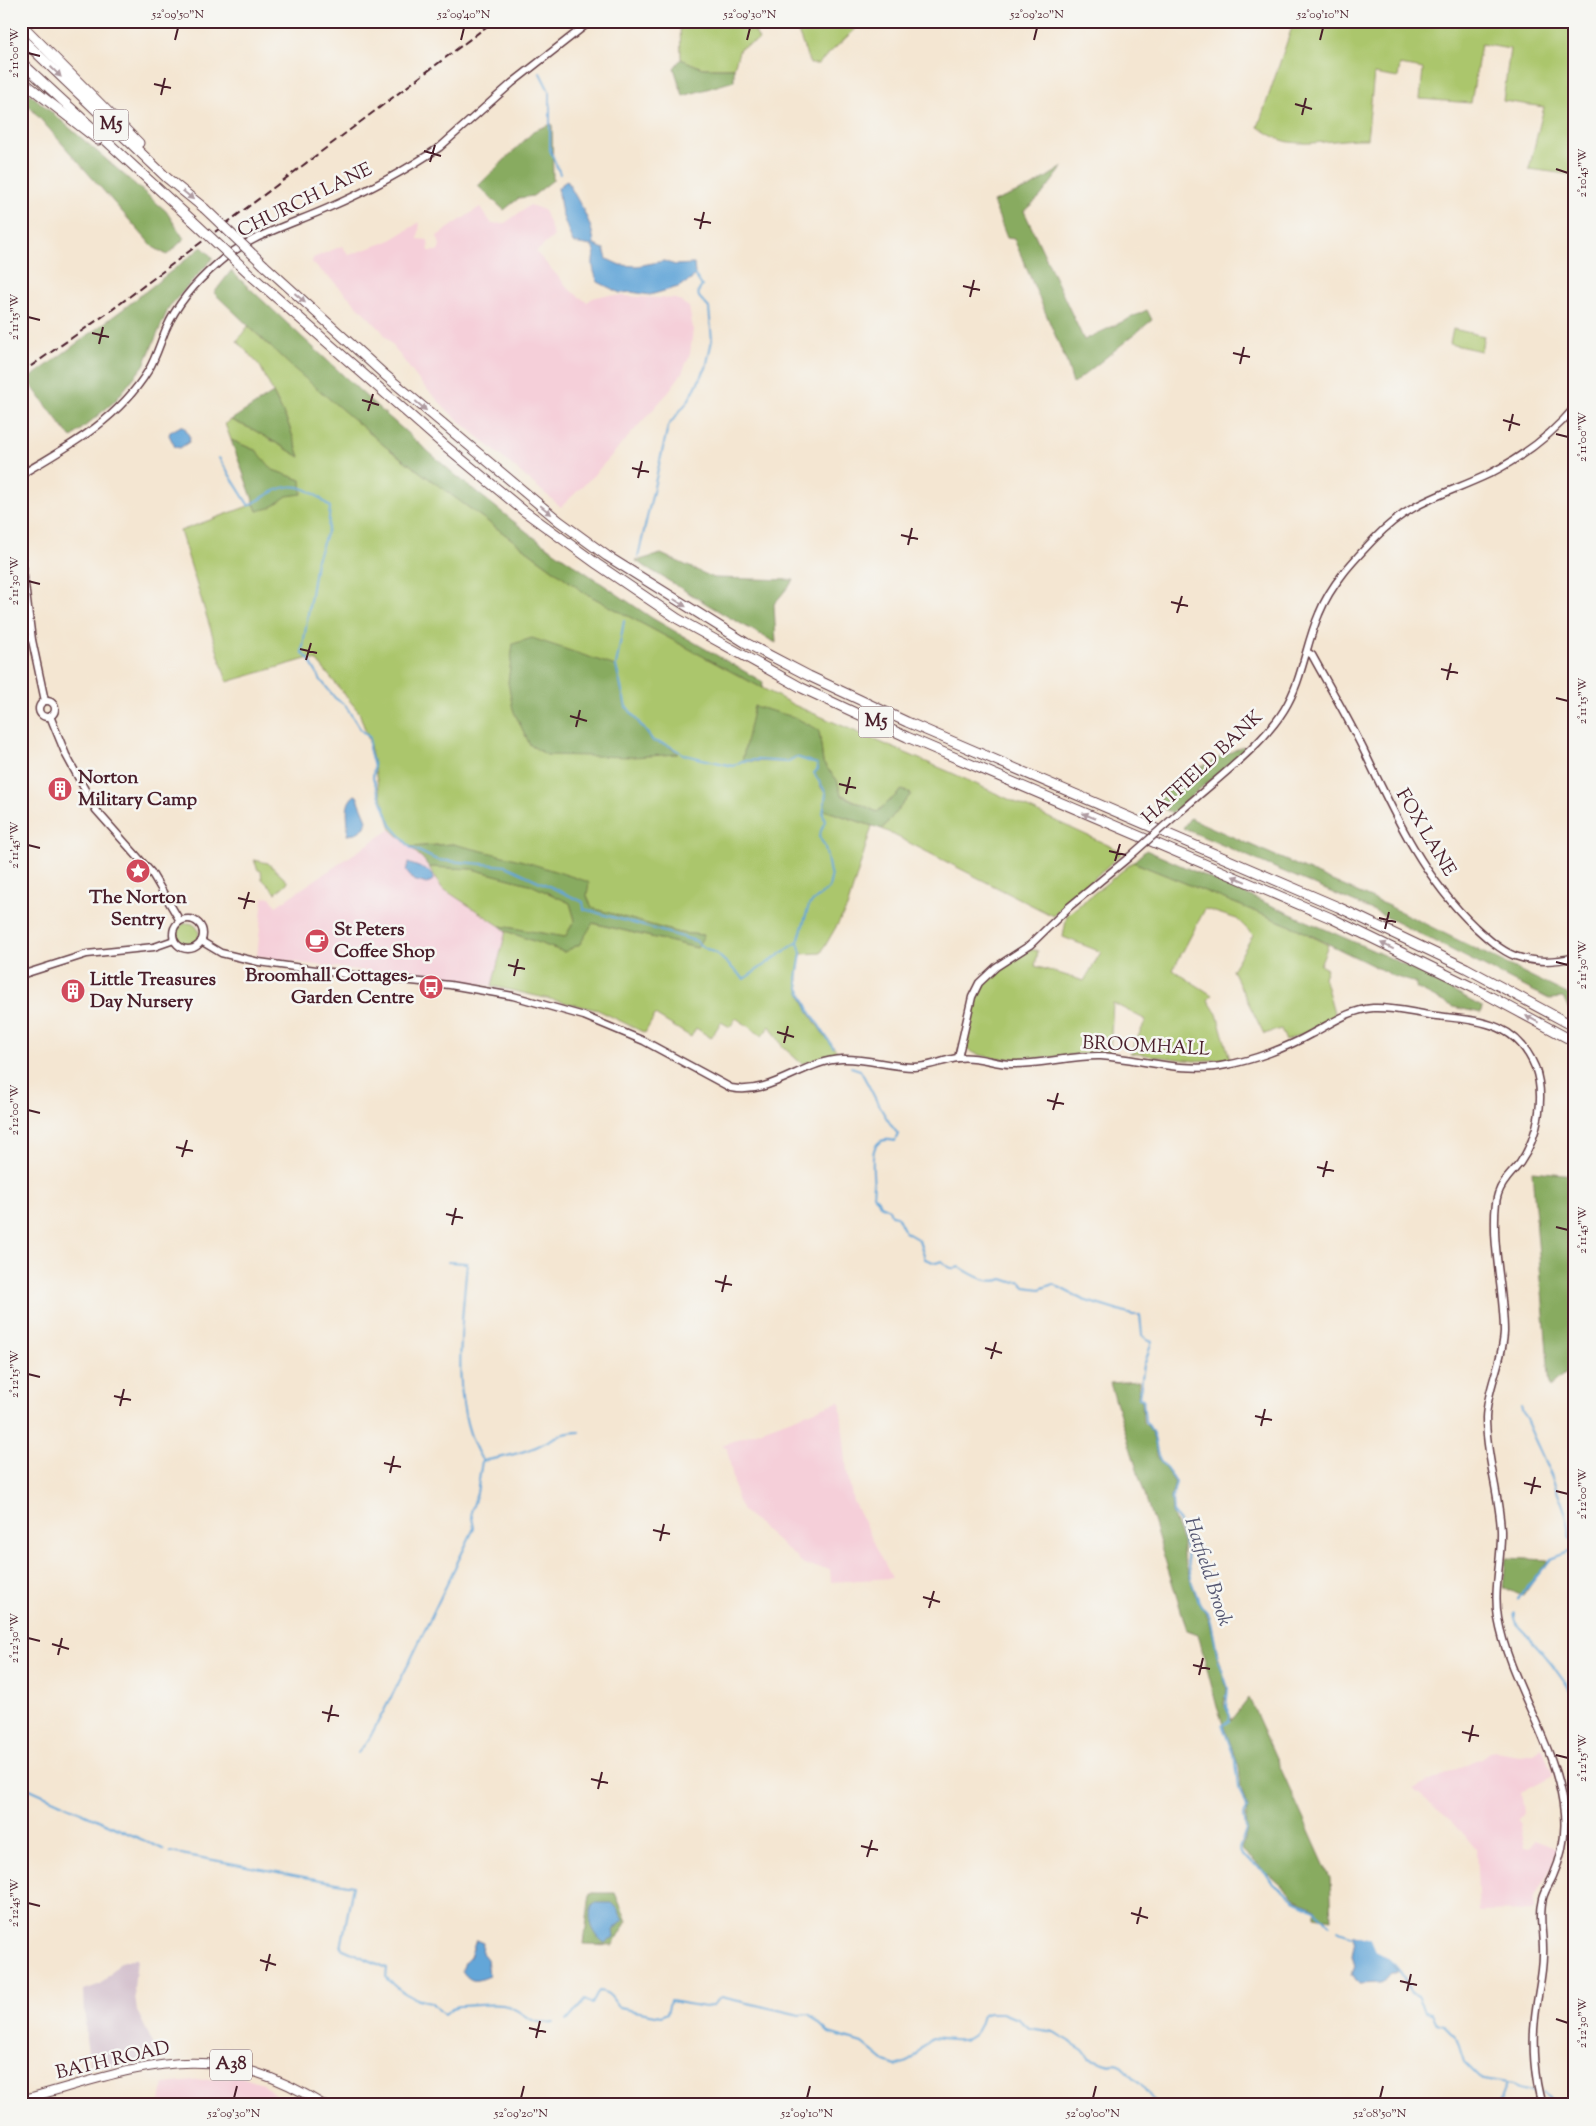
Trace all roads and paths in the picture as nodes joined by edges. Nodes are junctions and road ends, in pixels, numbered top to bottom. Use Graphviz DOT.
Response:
graph roads {
  1 [pos="591,21"];
  2 [pos="21,24"];
  3 [pos="21,38"];
  4 [pos="21,62"];
  5 [pos="21,80"];
  6 [pos="123,158"];
  7 [pos="167,178"];
  8 [pos="1575,407"];
  9 [pos="21,476"];
  10 [pos="21,552"];
  11 [pos="1307,652"];
  12 [pos="45,701"];
  13 [pos="50,716"];
  14 [pos="180,921"];
  15 [pos="174,940"];
  16 [pos="201,941"];
  17 [pos="1575,957"];
  18 [pos="21,976"];
  19 [pos="1575,1027"];
  20 [pos="1575,1042"];
  21 [pos="958,1058"];
  22 [pos="21,2100"];
  23 [pos="324,2105"];
  24 [pos="1542,2105"];
  1 -- 9 [label="street, CHURCH LANE"];
  2 -- 7 [label="highway, M5"];
  3 -- 7 [label="highway, M5, one-way"];
  4 -- 6 [label="highway, M5"];
  5 -- 6 [label="highway, M5"];
  20 -- 6 [label="highway, M5, one-way, bridge"];
  7 -- 19 [label="highway, M5, one-way, bridge"];
  8 -- 11 [label="street, HATFIELD BANK"];
  10 -- 12 [label="street"];
  11 -- 17 [label="street, FOX LANE"];
  11 -- 21 [label="street, HATFIELD BANK, bridge"];
  12 -- 13 [label="street"];
  12 -- 13 [label="street"];
  13 -- 14 [label="street"];
  14 -- 15 [label="street"];
  14 -- 16 [label="street"];
  15 -- 16 [label="street"];
  15 -- 18 [label="street"];
  16 -- 21 [label="street"];
  21 -- 24 [label="street, BROOMHALL"];
  22 -- 23 [label="main road, BATH ROAD / A38"];
}
